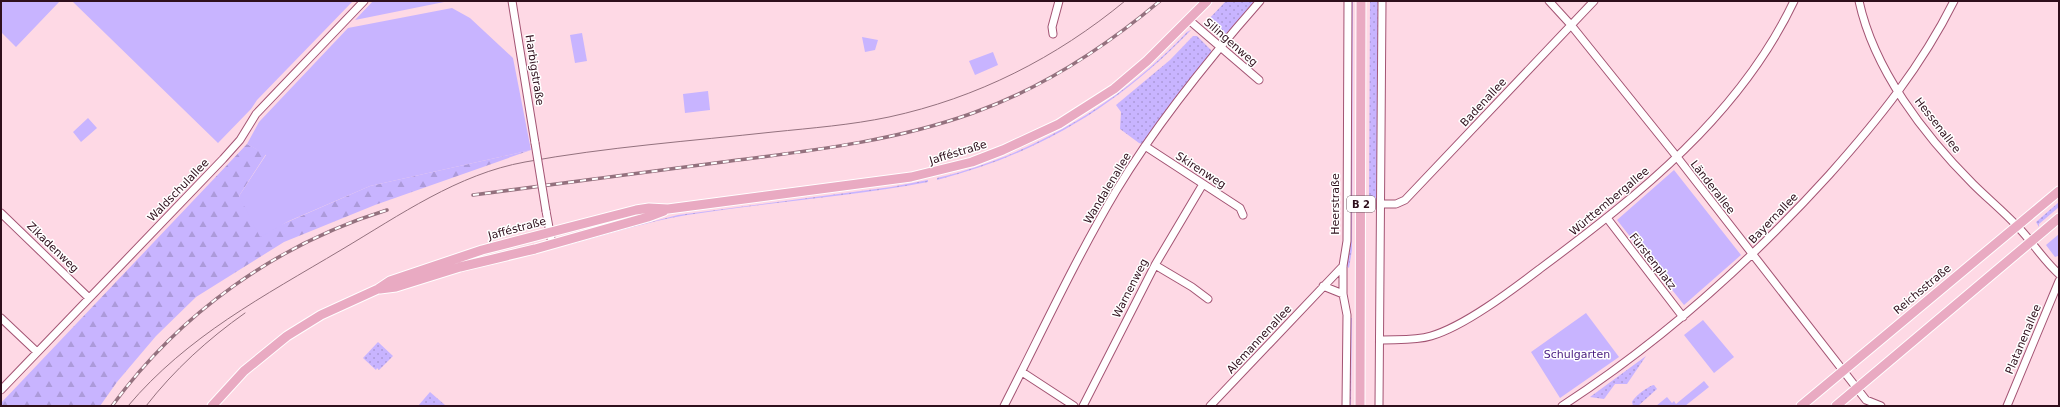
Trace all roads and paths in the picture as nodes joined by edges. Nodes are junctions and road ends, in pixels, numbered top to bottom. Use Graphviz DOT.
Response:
graph roads {
  1 [pos="364,1"];
  2 [pos="512,1"];
  3 [pos="1059,1"];
  4 [pos="1207,1"];
  5 [pos="1260,1"];
  6 [pos="1348,1"];
  7 [pos="1361,1"];
  8 [pos="1382,1"];
  9 [pos="1549,1"];
  10 [pos="1594,1"];
  11 [pos="1794,1"];
  12 [pos="1859,1"];
  13 [pos="1954,1"];
  14 [pos="1189,20"];
  15 [pos="1571,25"];
  16 [pos="1053,34"];
  17 [pos="1220,47"];
  18 [pos="1259,80"];
  19 [pos="1899,92"];
  20 [pos="1145,146"];
  21 [pos="1677,157"];
  22 [pos="1203,184"];
  23 [pos="2059,191"];
  24 [pos="1382,204"];
  25 [pos="668,209"];
  26 [pos="1,213"];
  27 [pos="1243,215"];
  28 [pos="1607,218"];
  29 [pos="2059,218"];
  30 [pos="2017,225"];
  31 [pos="550,231"];
  32 [pos="2031,242"];
  33 [pos="552,244"];
  34 [pos="1753,255"];
  35 [pos="1155,265"];
  36 [pos="1343,266"];
  37 [pos="2059,274"];
  38 [pos="2059,281"];
  39 [pos="1323,286"];
  40 [pos="378,289"];
  41 [pos="1343,294"];
  42 [pos="89,298"];
  43 [pos="1208,299"];
  44 [pos="1683,317"];
  45 [pos="1,318"];
  46 [pos="1380,340"];
  47 [pos="36,352"];
  48 [pos="1843,371"];
  49 [pos="1022,372"];
  50 [pos="1857,388"];
  51 [pos="1,390"];
  52 [pos="212,406"];
  53 [pos="1004,406"];
  54 [pos="1074,406"];
  55 [pos="1083,406"];
  56 [pos="1210,406"];
  57 [pos="1346,406"];
  58 [pos="1360,406"];
  59 [pos="1379,406"];
  60 [pos="1562,406"];
  61 [pos="1800,406"];
  62 [pos="1836,406"];
  63 [pos="1882,406"];
  64 [pos="2007,406"];
  1 -- 42 [label="street, Waldschulallee"];
  2 -- 31 [label="street, Harbigstraße, bridge"];
  3 -- 16 [label="street"];
  4 -- 14 [label="main road, Jafféstraße"];
  5 -- 17 [label="street, Wandalenallee"];
  6 -- 36 [label="street, Heerstraße"];
  7 -- 58 [label="main road, B 2"];
  8 -- 24 [label="street"];
  9 -- 15 [label="street, Länderallee"];
  10 -- 15 [label="street, Badenallee"];
  11 -- 21 [label="street, Württembergallee"];
  12 -- 19 [label="street, Hessenallee"];
  13 -- 19 [label="street, Bayernallee"];
  14 -- 17 [label="street, Silingenweg"];
  14 -- 25 [label="main road, Jafféstraße"];
  15 -- 21 [label="street, Länderallee"];
  15 -- 24 [label="street, Badenallee"];
  17 -- 18 [label="street, Silingenweg"];
  17 -- 20 [label="street, Wandalenallee"];
  19 -- 30 [label="street, Hessenallee"];
  19 -- 34 [label="street, Bayernallee"];
  20 -- 22 [label="street, Skirenweg"];
  20 -- 49 [label="street, Wandalenallee"];
  21 -- 28 [label="street, Württembergallee"];
  21 -- 34 [label="street, Länderallee"];
  22 -- 27 [label="street, Skirenweg"];
  22 -- 35 [label="street, Warnenweg"];
  23 -- 30 [label="main road, Reichsstraße"];
  24 -- 46 [label="street"];
  25 -- 31 [label="main road, Jafféstraße"];
  25 -- 33 [label="main road, Jafféstraße"];
  26 -- 42 [label="street, Zikadenweg"];
  28 -- 44 [label="street, Fürstenplatz"];
  28 -- 46 [label="street, Württembergallee"];
  29 -- 32 [label="main road"];
  30 -- 32 [label="street, Hessenallee"];
  30 -- 48 [label="main road, Reichsstraße"];
  31 -- 33 [label="street"];
  31 -- 40 [label="main road, Jafféstraße"];
  32 -- 37 [label="street, Hessenallee"];
  32 -- 50 [label="main road"];
  33 -- 40 [label="main road, Jafféstraße"];
  34 -- 44 [label="street, Bayernallee"];
  34 -- 48 [label="street, Länderallee"];
  35 -- 43 [label="street"];
  35 -- 55 [label="street, Warnenweg"];
  36 -- 39 [label="street, Alemannenallee"];
  36 -- 41 [label="street, Heerstraße"];
  38 -- 64 [label="street, Platanenallee"];
  39 -- 41 [label="street"];
  39 -- 56 [label="street, Alemannenallee"];
  40 -- 52 [label="main road, Jafféstraße"];
  41 -- 57 [label="street, Heerstraße"];
  42 -- 47 [label="street, Waldschulallee"];
  44 -- 60 [label="street, Bayernallee"];
  45 -- 47 [label="street"];
  46 -- 59 [label="street"];
  47 -- 51 [label="street, Waldschulallee"];
  48 -- 50 [label="street, Länderallee"];
  48 -- 61 [label="main road, Reichsstraße"];
  49 -- 53 [label="street, Wandalenallee"];
  49 -- 54 [label="street"];
  50 -- 62 [label="main road"];
  50 -- 63 [label="street, Länderallee"];
}
